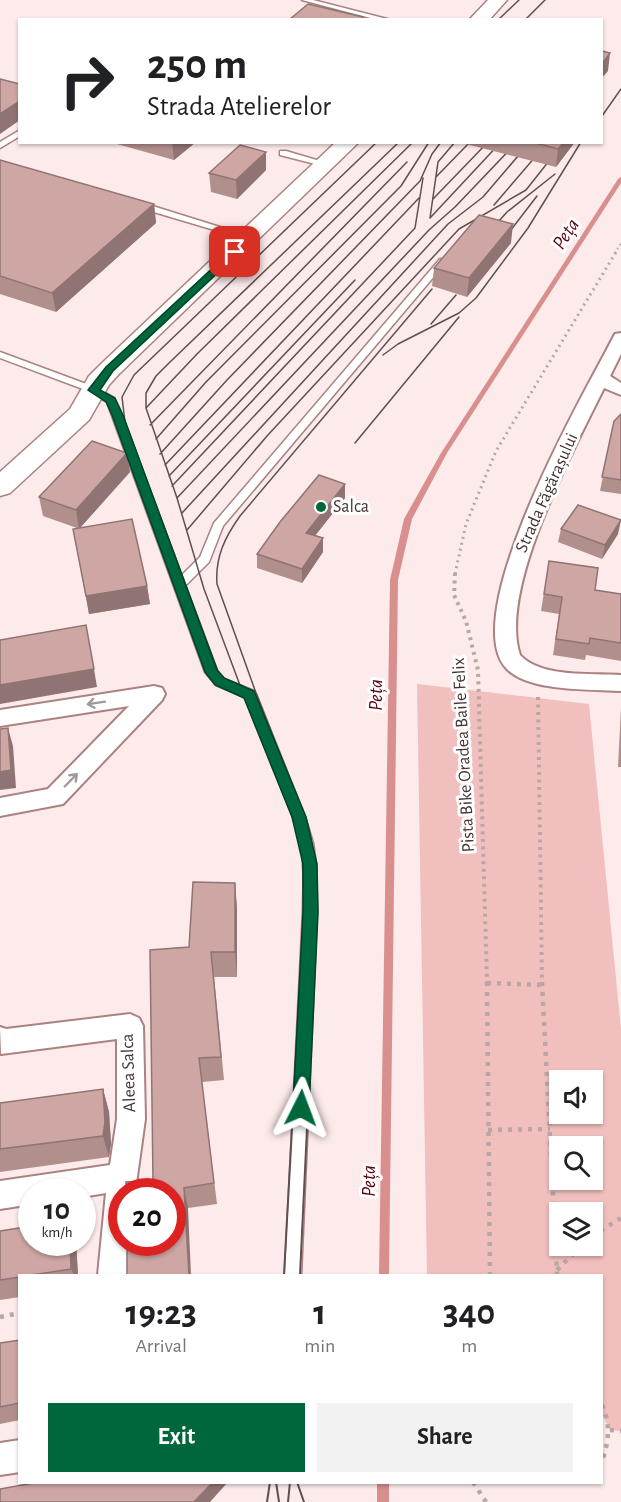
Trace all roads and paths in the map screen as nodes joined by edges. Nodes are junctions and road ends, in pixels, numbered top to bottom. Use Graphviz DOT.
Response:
graph roads {
  1 [pos="305,0"];
  2 [pos="498,0"];
  3 [pos="380,18"];
  4 [pos="480,18"];
  5 [pos="18,133"];
  6 [pos="347,144"];
  7 [pos="0,146"];
  8 [pos="283,153"];
  9 [pos="326,164"];
  10 [pos="132,203"];
  11 [pos="251,238"];
  12 [pos="621,243"];
  13 [pos="448,255"];
  14 [pos="621,338"];
  15 [pos="0,355"];
  16 [pos="600,378"];
  17 [pos="94,390"];
  18 [pos="621,390"];
  19 [pos="1,485"];
  20 [pos="179,585"];
  21 [pos="538,675"];
  22 [pos="621,683"];
  23 [pos="0,718"];
  24 [pos="0,807"];
  25 [pos="487,983"];
  26 [pos="542,985"];
  27 [pos="0,1039"];
  28 [pos="488,1130"];
  29 [pos="550,1130"];
  30 [pos="122,1177"];
  31 [pos="0,1195"];
  32 [pos="621,1218"];
  33 [pos="603,1229"];
  34 [pos="572,1256"];
  35 [pos="557,1272"];
  36 [pos="113,1274"];
  37 [pos="293,1274"];
  38 [pos="490,1274"];
  39 [pos="18,1313"];
  40 [pos="0,1317"];
  41 [pos="603,1408"];
  42 [pos="610,1430"];
  43 [pos="621,1431"];
  44 [pos="18,1456"];
  45 [pos="0,1459"];
  46 [pos="603,1459"];
  47 [pos="474,1484"];
  48 [pos="486,1502"];
  1 -- 3 [label="lane"];
  2 -- 4 [label="main road"];
  5 -- 7 [label="lane"];
  6 -- 9 [label="main road"];
  8 -- 9 [label="lane"];
  9 -- 11 [label="main road"];
  10 -- 11 [label="lane"];
  11 -- 17 [label="main road"];
  12 -- 25 [label="path, Pista Bike Oradea Baile Felix"];
  13 -- 20 [label="lane"];
  14 -- 16 [label="street, Strada Făgărașului"];
  15 -- 17 [label="lane"];
  16 -- 18 [label="street"];
  16 -- 21 [label="street, Strada Făgărașului"];
  17 -- 19 [label="main road"];
  17 -- 20 [label="lane"];
  20 -- 37 [label="lane"];
  21 -- 22 [label="street"];
  21 -- 26 [label="path"];
  24 -- 23 [label="street, one-way"];
  25 -- 26 [label="path"];
  25 -- 28 [label="path, Pista Bike Oradea Baile Felix"];
  26 -- 29 [label="path"];
  27 -- 30 [label="street, Aleea Salca"];
  28 -- 29 [label="path"];
  28 -- 38 [label="path, Pista Bike Oradea Baile Felix"];
  29 -- 35 [label="path"];
  30 -- 31 [label="street"];
  30 -- 36 [label="street, Aleea Salca"];
  32 -- 33 [label="path"];
  34 -- 35 [label="path"];
  39 -- 40 [label="path"];
  41 -- 42 [label="path"];
  42 -- 43 [label="path"];
  42 -- 46 [label="path"];
  44 -- 45 [label="street"];
  47 -- 48 [label="path"];
}
